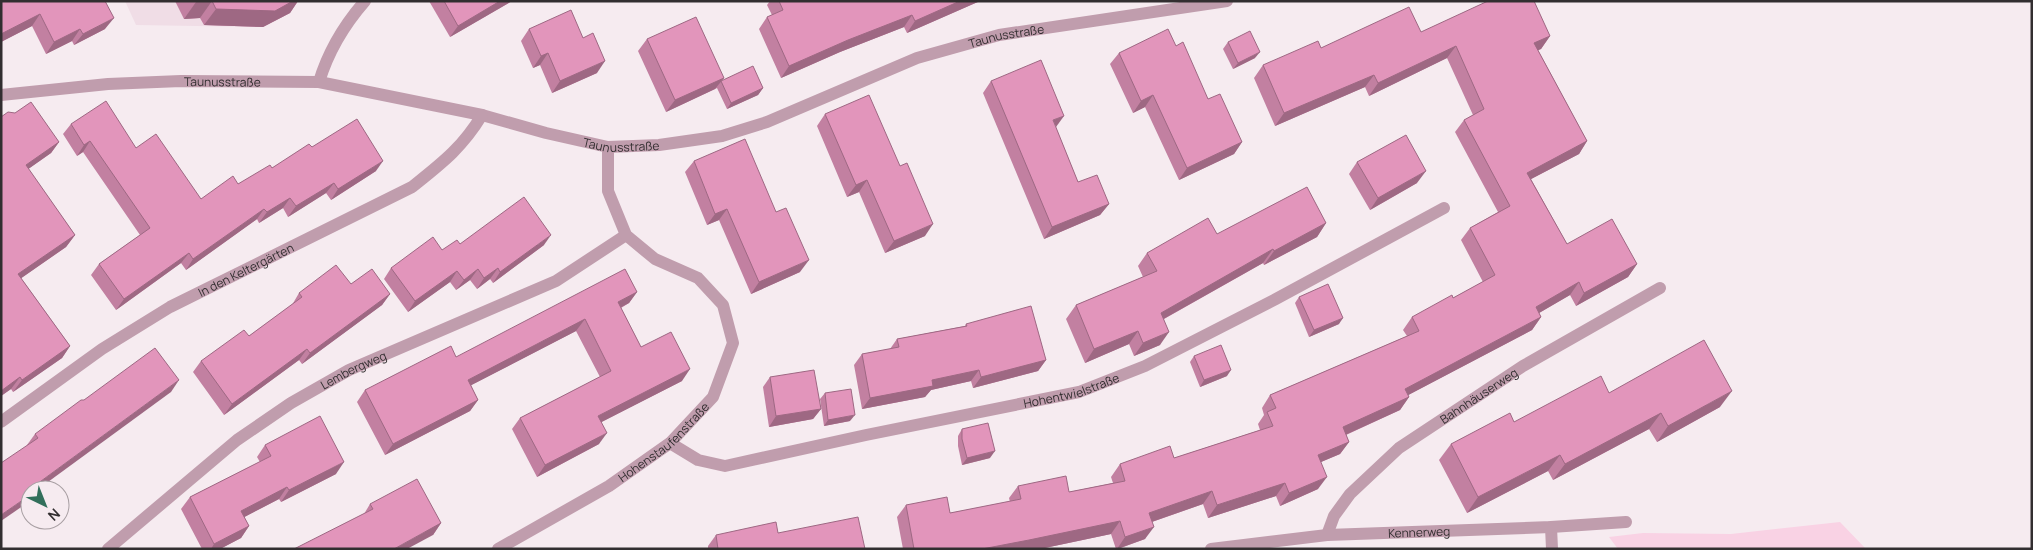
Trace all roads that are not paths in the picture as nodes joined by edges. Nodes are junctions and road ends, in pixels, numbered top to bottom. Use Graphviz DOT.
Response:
graph roads {
  1 [pos="365,1"];
  2 [pos="1227,1"];
  3 [pos="318,82"];
  4 [pos="1,95"];
  5 [pos="482,115"];
  6 [pos="608,147"];
  7 [pos="1444,208"];
  8 [pos="626,236"];
  9 [pos="1660,288"];
  10 [pos="1,422"];
  11 [pos="670,443"];
  12 [pos="1626,522"];
  13 [pos="1551,527"];
  14 [pos="1327,535"];
  15 [pos="108,549"];
  16 [pos="498,549"];
  17 [pos="1211,549"];
  18 [pos="1552,549"];
  1 -- 3 [label="street"];
  2 -- 6 [label="street, Taunusstraße"];
  3 -- 4 [label="street, Taunusstraße"];
  3 -- 5 [label="street, Taunusstraße"];
  5 -- 6 [label="street, Taunusstraße"];
  5 -- 10 [label="street, In den Keltergärten"];
  6 -- 8 [label="street, Hohenstaufenstraße"];
  7 -- 11 [label="street, Hohentwielstraße"];
  8 -- 11 [label="street, Hohenstaufenstraße"];
  8 -- 15 [label="street, Lembergweg"];
  9 -- 14 [label="street, Bahnhäuserweg"];
  11 -- 16 [label="street, Hohenstaufenstraße"];
  12 -- 13 [label="street, Kennerweg"];
  13 -- 14 [label="street, Kennerweg"];
  13 -- 18 [label="street"];
  14 -- 17 [label="street, Kennerweg"];
}
